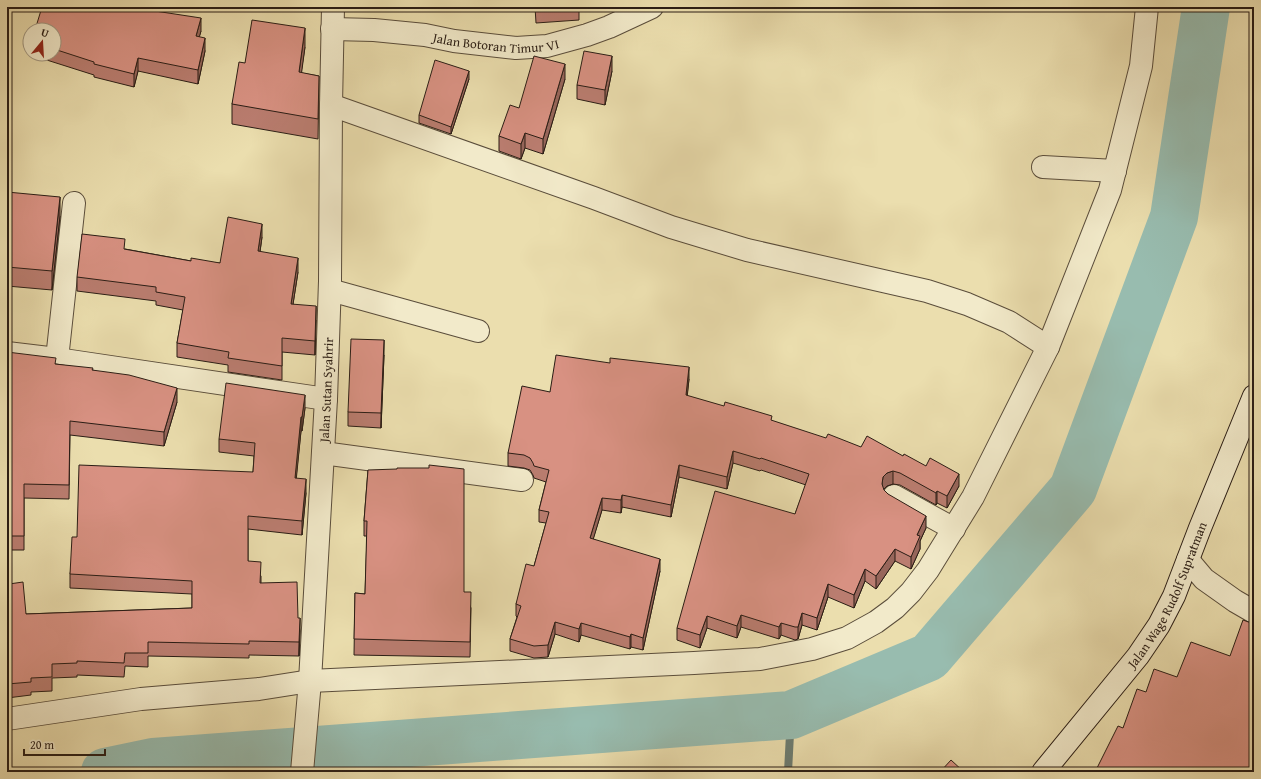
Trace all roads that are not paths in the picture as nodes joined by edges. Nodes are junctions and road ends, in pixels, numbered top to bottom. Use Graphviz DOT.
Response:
graph roads {
  1 [pos="333,7"];
  2 [pos="652,7"];
  3 [pos="1147,7"];
  4 [pos="332,29"];
  5 [pos="331,106"];
  6 [pos="1043,167"];
  7 [pos="1115,171"];
  8 [pos="74,203"];
  9 [pos="330,290"];
  10 [pos="478,331"];
  11 [pos="1048,347"];
  12 [pos="7,353"];
  13 [pos="57,358"];
  14 [pos="1254,396"];
  15 [pos="326,399"];
  16 [pos="323,453"];
  17 [pos="522,480"];
  18 [pos="894,496"];
  19 [pos="954,528"];
  20 [pos="1188,560"];
  21 [pos="1254,612"];
  22 [pos="309,686"];
  23 [pos="7,720"];
  24 [pos="302,772"];
  25 [pos="1043,772"];
  1 -- 4 [label="street, Jalan Sutan Syahrir"];
  2 -- 4 [label="street, Jalan Botoran Timur VI"];
  3 -- 7 [label="street"];
  4 -- 5 [label="street, Jalan Sutan Syahrir"];
  5 -- 9 [label="street, Jalan Sutan Syahrir"];
  5 -- 11 [label="street"];
  6 -- 7 [label="street"];
  7 -- 11 [label="street"];
  8 -- 13 [label="street"];
  9 -- 10 [label="street"];
  9 -- 15 [label="street, Jalan Sutan Syahrir"];
  11 -- 19 [label="street"];
  12 -- 13 [label="street"];
  13 -- 15 [label="street"];
  14 -- 20 [label="street, Jalan Wage Rudolf Supratman"];
  15 -- 16 [label="street, Jalan Sutan Syahrir"];
  16 -- 17 [label="street"];
  16 -- 22 [label="street, Jalan Sutan Syahrir"];
  18 -- 19 [label="street"];
  19 -- 22 [label="street"];
  20 -- 21 [label="street"];
  20 -- 25 [label="street, Jalan Wage Rudolf Supratman"];
  22 -- 23 [label="street"];
  22 -- 24 [label="street, Jalan Sutan Syahrir"];
}
